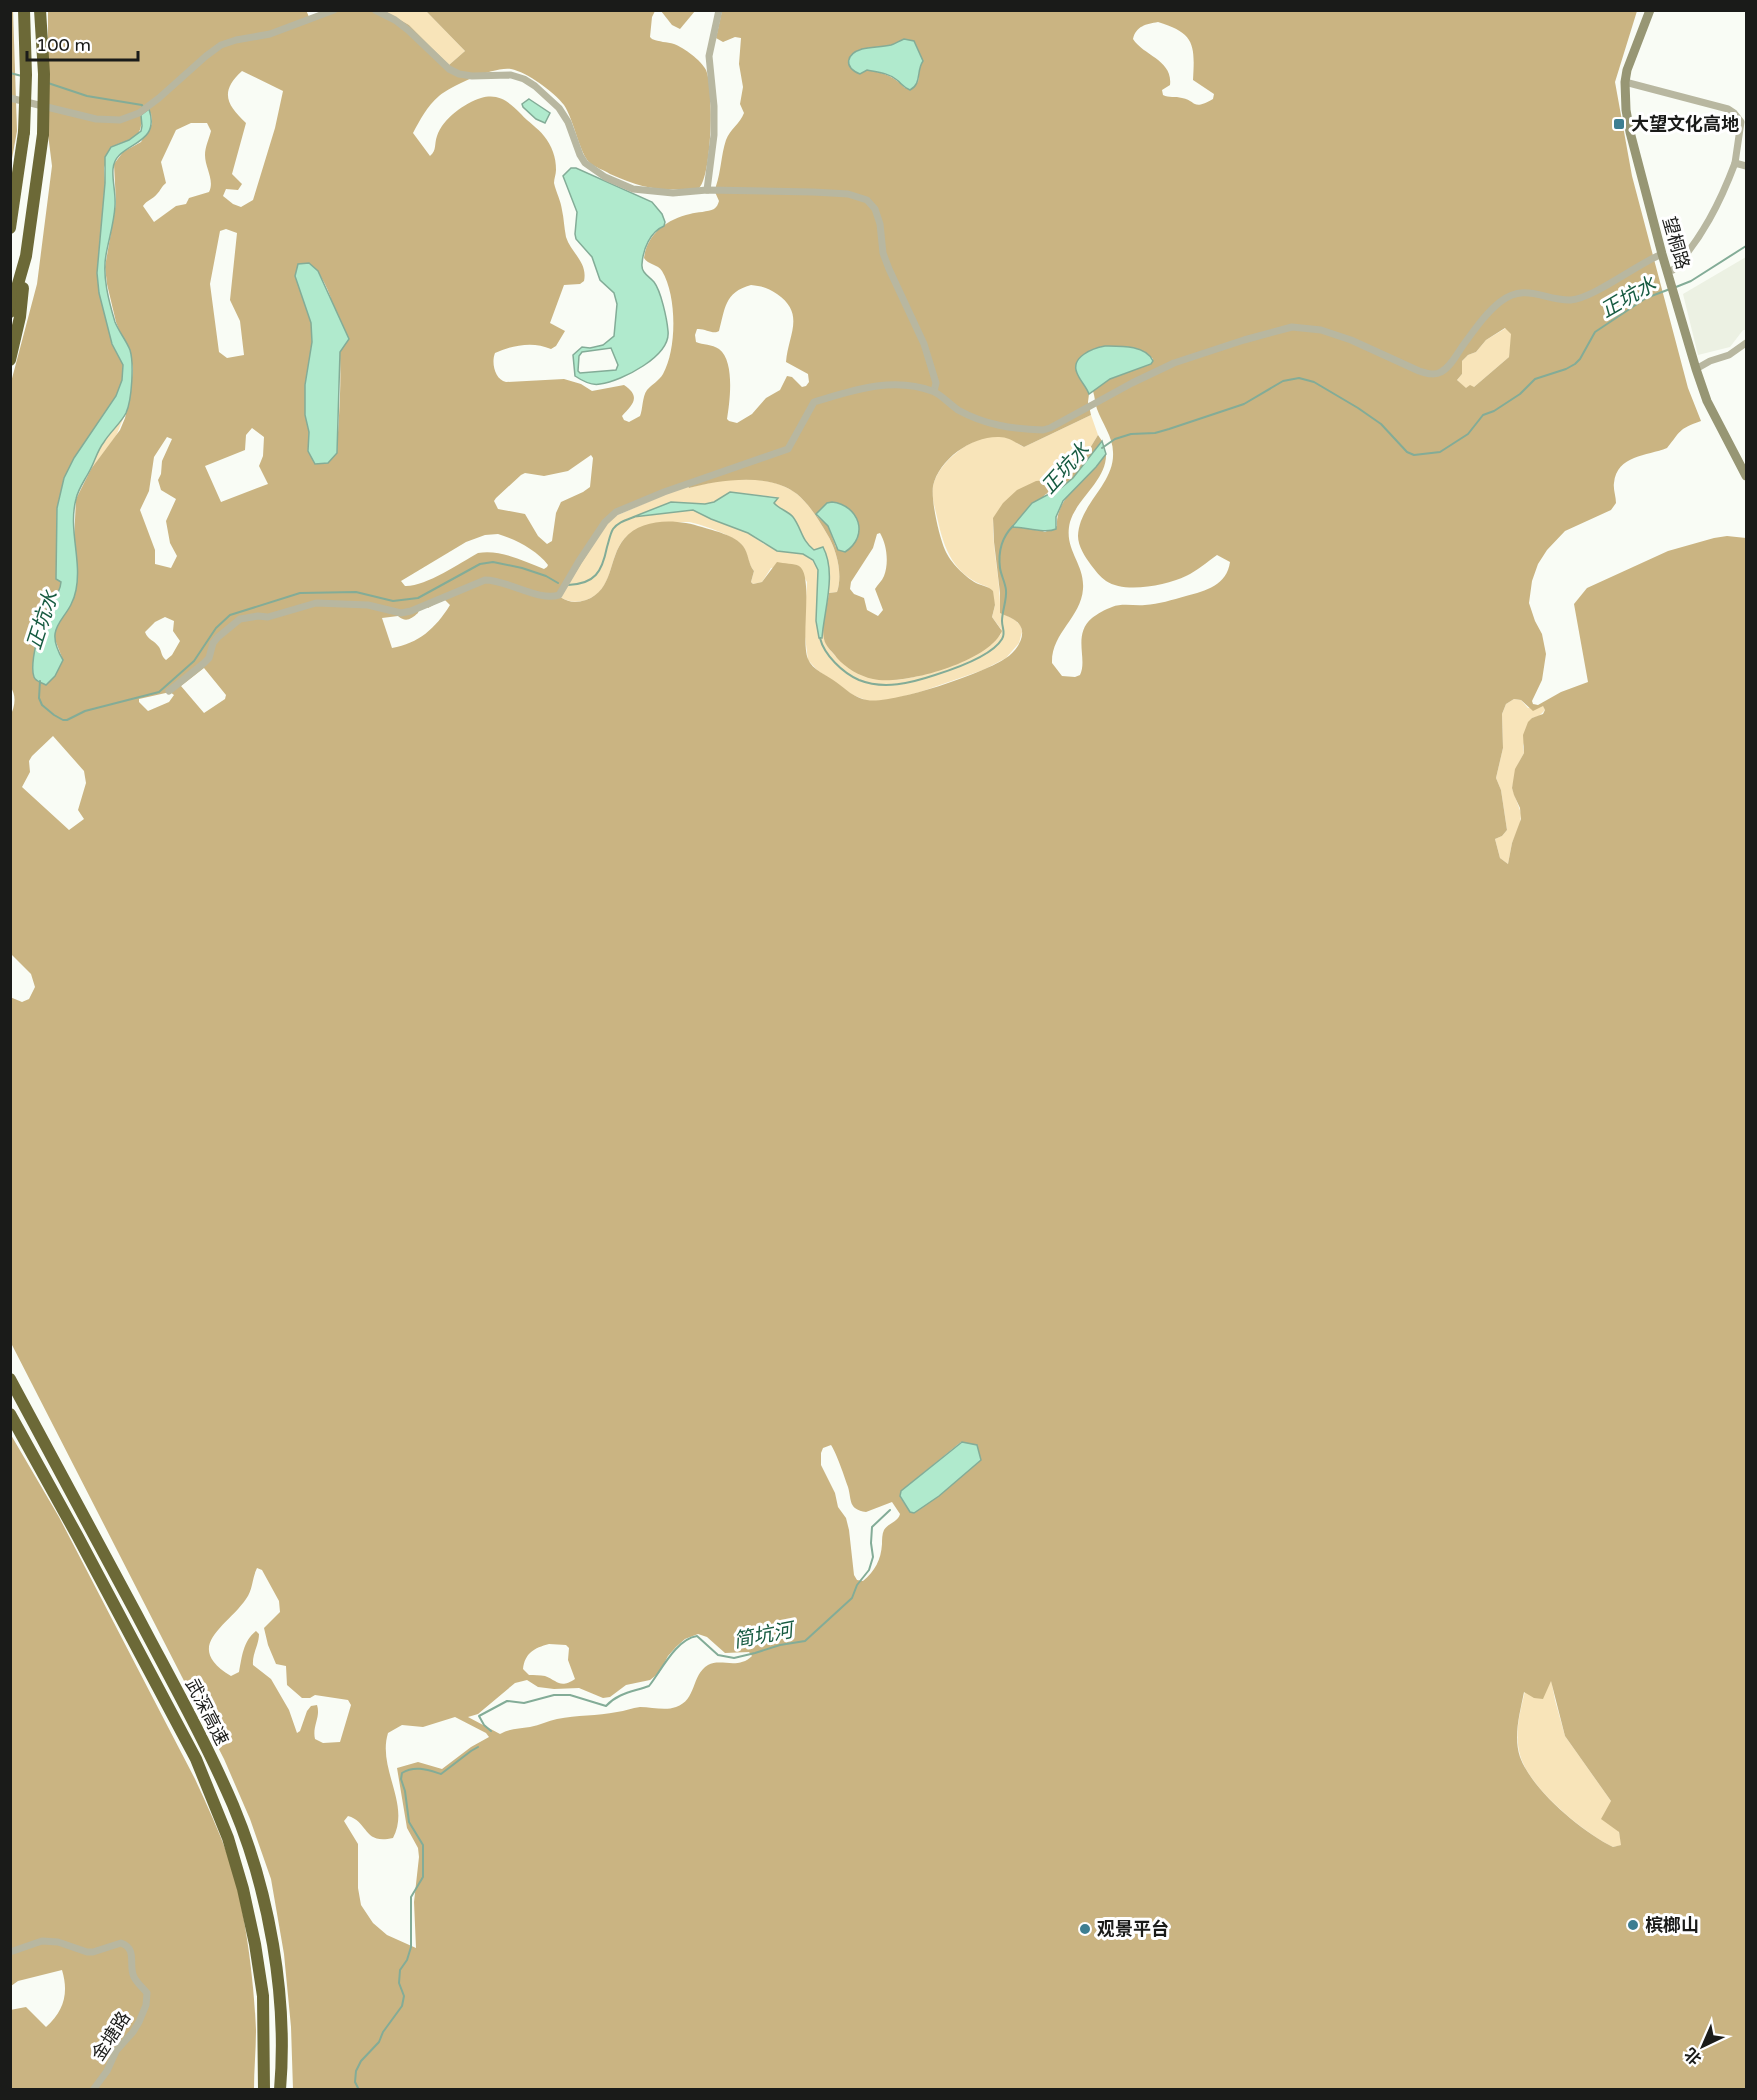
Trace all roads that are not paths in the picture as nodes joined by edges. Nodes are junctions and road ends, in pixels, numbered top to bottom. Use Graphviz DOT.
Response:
graph roads {
  1 [pos="24,10"];
  2 [pos="40,10"];
  3 [pos="334,10"];
  4 [pos="375,10"];
  5 [pos="719,10"];
  6 [pos="1650,10"];
  7 [pos="1625,82"];
  8 [pos="10,98"];
  9 [pos="1735,163"];
  10 [pos="1746,166"];
  11 [pos="707,190"];
  12 [pos="10,228"];
  13 [pos="1662,254"];
  14 [pos="26,256"];
  15 [pos="1669,275"];
  16 [pos="10,312"];
  17 [pos="1746,343"];
  18 [pos="10,360"];
  19 [pos="1696,369"];
  20 [pos="934,391"];
  21 [pos="1746,476"];
  22 [pos="169,691"];
  23 [pos="10,1379"];
  24 [pos="10,1414"];
  25 [pos="10,1952"];
  26 [pos="93,2090"];
  27 [pos="264,2090"];
  28 [pos="280,2090"];
  1 -- 12 [label="highway, bridge"];
  2 -- 14 [label="highway, bridge"];
  3 -- 8 [label="street"];
  4 -- 11 [label="street"];
  5 -- 11 [label="street"];
  6 -- 7 [label="main road, 望桐路"];
  7 -- 9 [label="street"];
  7 -- 13 [label="main road, 望桐路"];
  9 -- 10 [label="street"];
  9 -- 15 [label="street"];
  11 -- 20 [label="street"];
  13 -- 15 [label="main road, 望桐路"];
  13 -- 20 [label="street"];
  14 -- 16 [label="highway"];
  14 -- 18 [label="highway"];
  15 -- 19 [label="main road, 望桐路"];
  17 -- 19 [label="street"];
  19 -- 21 [label="main road, 望桐路"];
  20 -- 22 [label="street"];
  23 -- 28 [label="highway, 武深高速"];
  24 -- 27 [label="highway, 武深高速"];
  25 -- 26 [label="street, 金塘路"];
}
